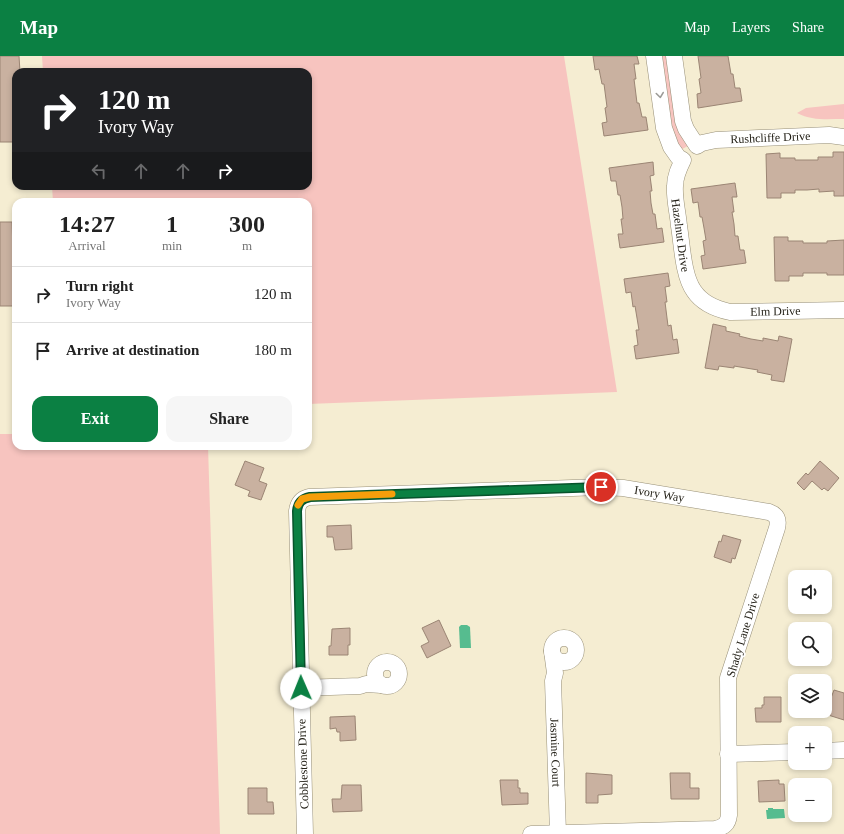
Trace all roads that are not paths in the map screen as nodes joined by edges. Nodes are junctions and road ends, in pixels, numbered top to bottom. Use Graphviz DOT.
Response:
graph roads {
  1 [pos="654,56"];
  2 [pos="674,56"];
  3 [pos="844,137"];
  4 [pos="708,304"];
  5 [pos="844,310"];
  6 [pos="299,502"];
  7 [pos="777,518"];
  8 [pos="552,651"];
  9 [pos="567,662"];
  10 [pos="555,673"];
  11 [pos="374,680"];
  12 [pos="301,688"];
  13 [pos="844,750"];
  14 [pos="832,751"];
  15 [pos="788,752"];
  16 [pos="728,754"];
  17 [pos="558,833"];
  18 [pos="305,834"];
  19 [pos="531,834"];
  1 -- 4 [label="street, Hazelnut Drive, one-way"];
  2 -- 3 [label="street, Rushcliffe Drive"];
  4 -- 5 [label="street, Elm Drive"];
  6 -- 7 [label="street, Ivory Way"];
  6 -- 12 [label="street, Cobblestone Drive"];
  7 -- 16 [label="street, Shady Lane Drive"];
  8 -- 9 [label="street"];
  8 -- 9 [label="street"];
  8 -- 10 [label="street, Jasmine Court"];
  9 -- 10 [label="street"];
  10 -- 17 [label="street, Jasmine Court"];
  11 -- 12 [label="street"];
  12 -- 18 [label="street, Cobblestone Drive"];
  13 -- 14 [label="street"];
  15 -- 16 [label="street"];
  16 -- 17 [label="street, Shady Lane Drive"];
  17 -- 19 [label="street"];
}
